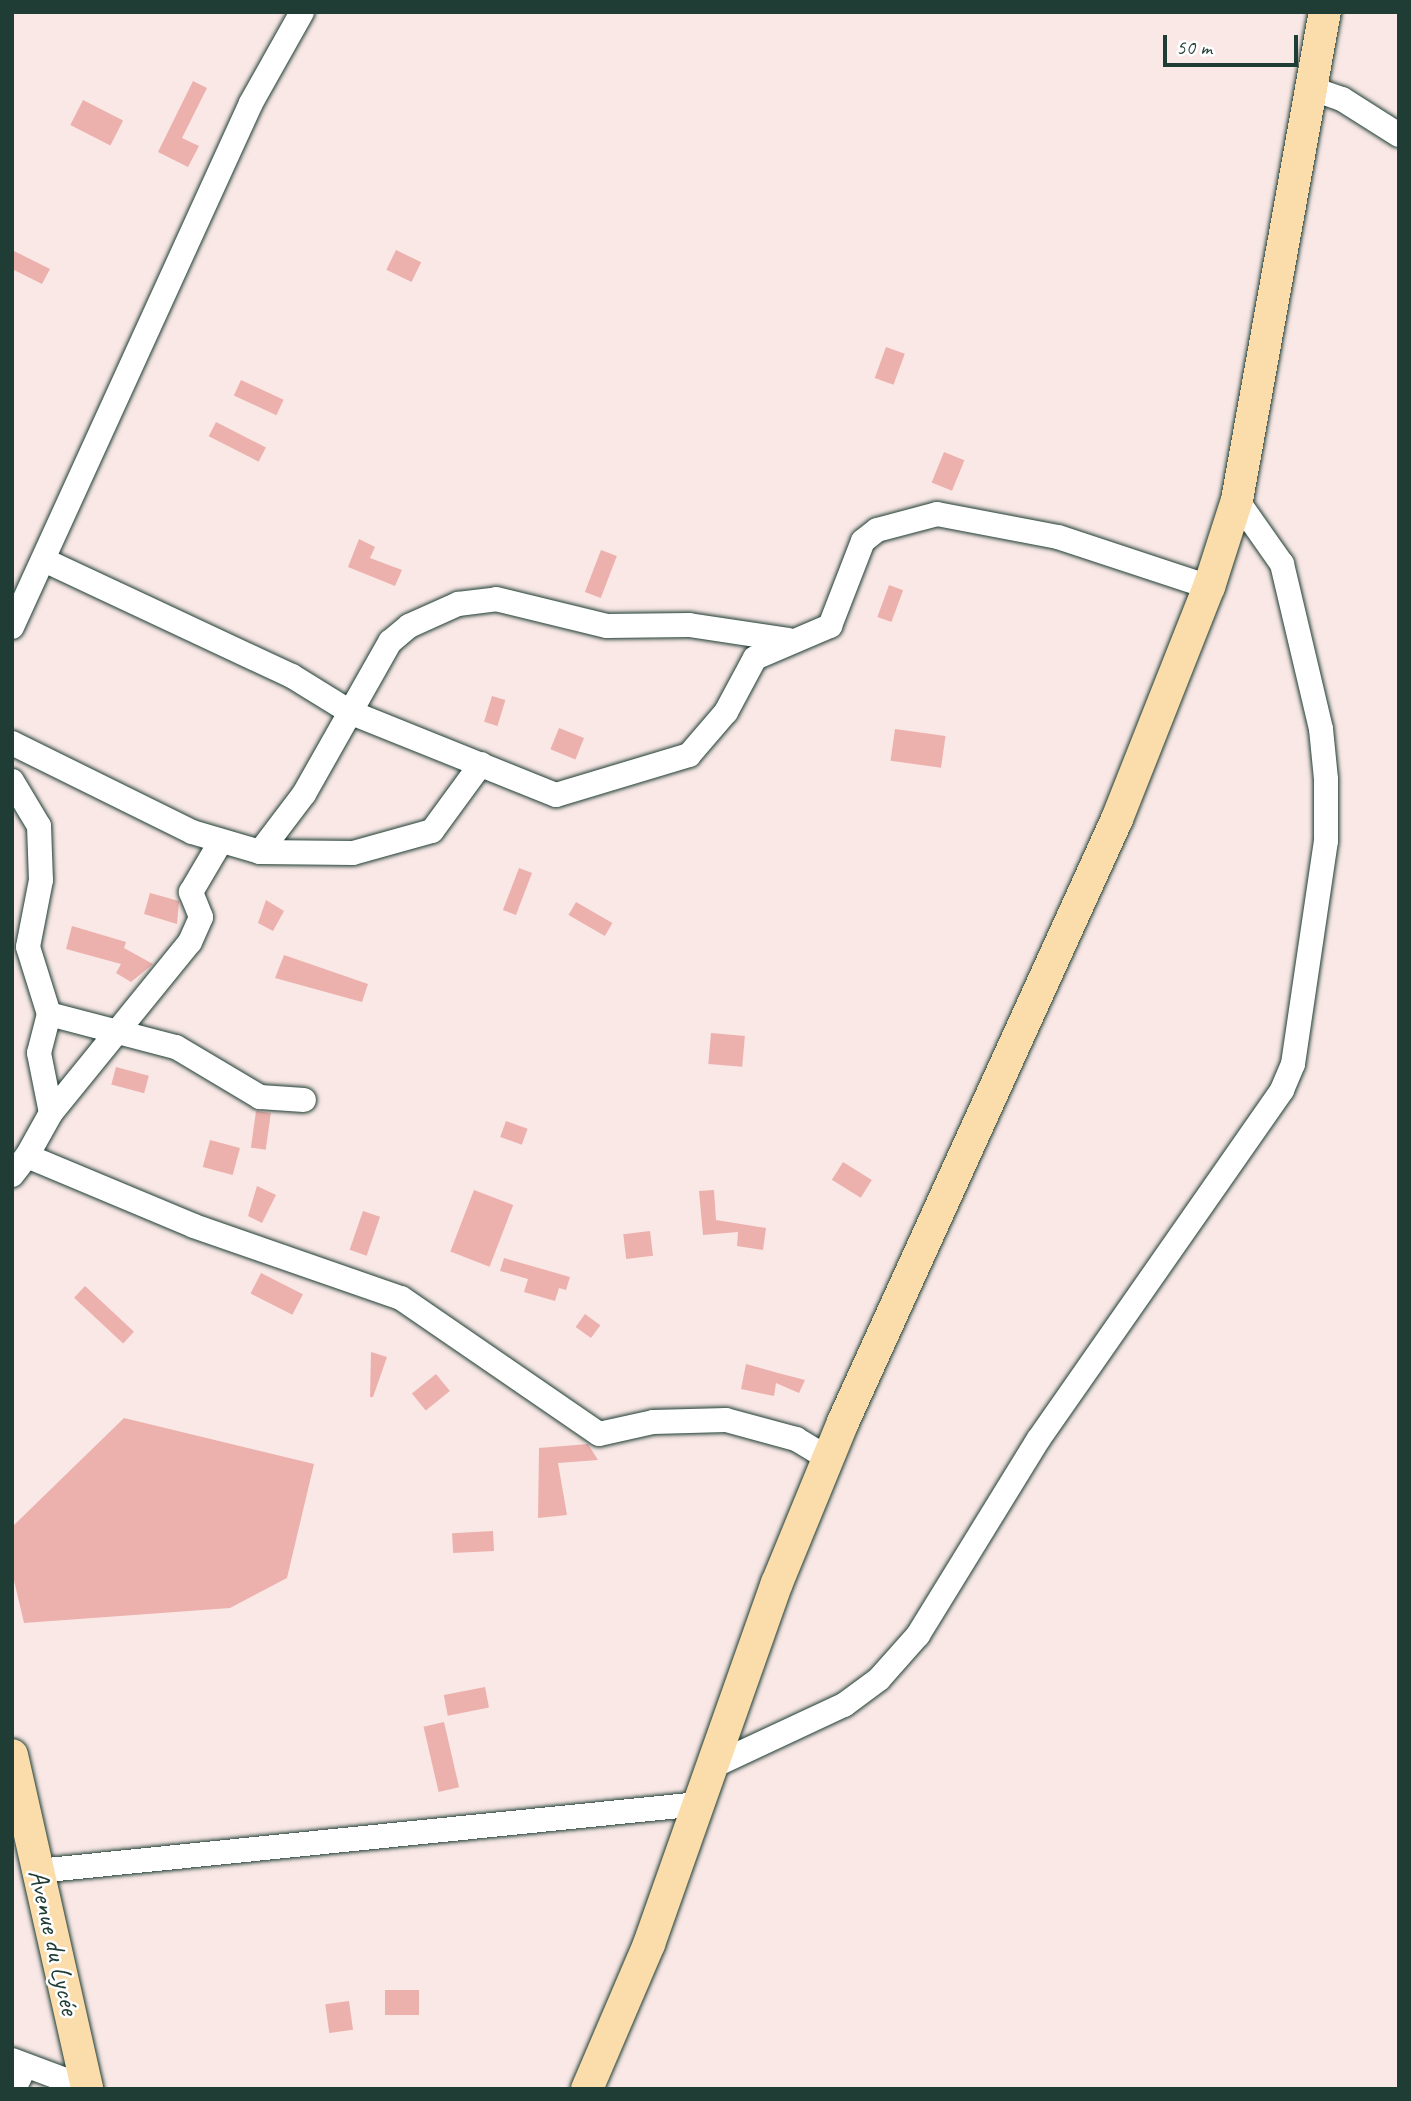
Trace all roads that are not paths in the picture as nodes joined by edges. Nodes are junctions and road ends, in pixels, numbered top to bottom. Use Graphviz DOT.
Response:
graph roads {
  1 [pos="302,12"];
  2 [pos="1325,12"];
  3 [pos="1310,88"];
  4 [pos="1399,135"];
  5 [pos="1237,500"];
  6 [pos="44,560"];
  7 [pos="1209,587"];
  8 [pos="12,627"];
  9 [pos="788,640"];
  10 [pos="352,713"];
  11 [pos="12,743"];
  12 [pos="481,764"];
  13 [pos="12,781"];
  14 [pos="220,841"];
  15 [pos="260,852"];
  16 [pos="48,1014"];
  17 [pos="118,1035"];
  18 [pos="304,1100"];
  19 [pos="51,1113"];
  20 [pos="20,1166"];
  21 [pos="828,1458"];
  22 [pos="12,1755"];
  23 [pos="713,1766"];
  24 [pos="699,1804"];
  25 [pos="38,1871"];
  26 [pos="18,2063"];
  27 [pos="87,2088"];
  28 [pos="14,2089"];
  29 [pos="587,2089"];
  1 -- 6 [label="street"];
  2 -- 3 [label="main road"];
  3 -- 4 [label="street"];
  3 -- 5 [label="main road"];
  5 -- 7 [label="main road"];
  5 -- 23 [label="street"];
  6 -- 8 [label="street"];
  6 -- 10 [label="street"];
  7 -- 9 [label="street"];
  7 -- 21 [label="main road"];
  9 -- 10 [label="street"];
  9 -- 12 [label="street"];
  10 -- 12 [label="street"];
  10 -- 15 [label="street"];
  11 -- 14 [label="street"];
  12 -- 15 [label="street"];
  13 -- 16 [label="street"];
  14 -- 15 [label="street"];
  14 -- 17 [label="street"];
  16 -- 17 [label="street"];
  16 -- 19 [label="street"];
  17 -- 18 [label="street"];
  17 -- 19 [label="street"];
  19 -- 20 [label="street"];
  20 -- 21 [label="street"];
  21 -- 23 [label="main road"];
  22 -- 25 [label="main road, Avenue du Lycée"];
  23 -- 24 [label="main road"];
  24 -- 25 [label="street"];
  24 -- 29 [label="main road"];
  25 -- 27 [label="main road, Avenue du Lycée"];
  26 -- 27 [label="street"];
  26 -- 28 [label="street"];
}
